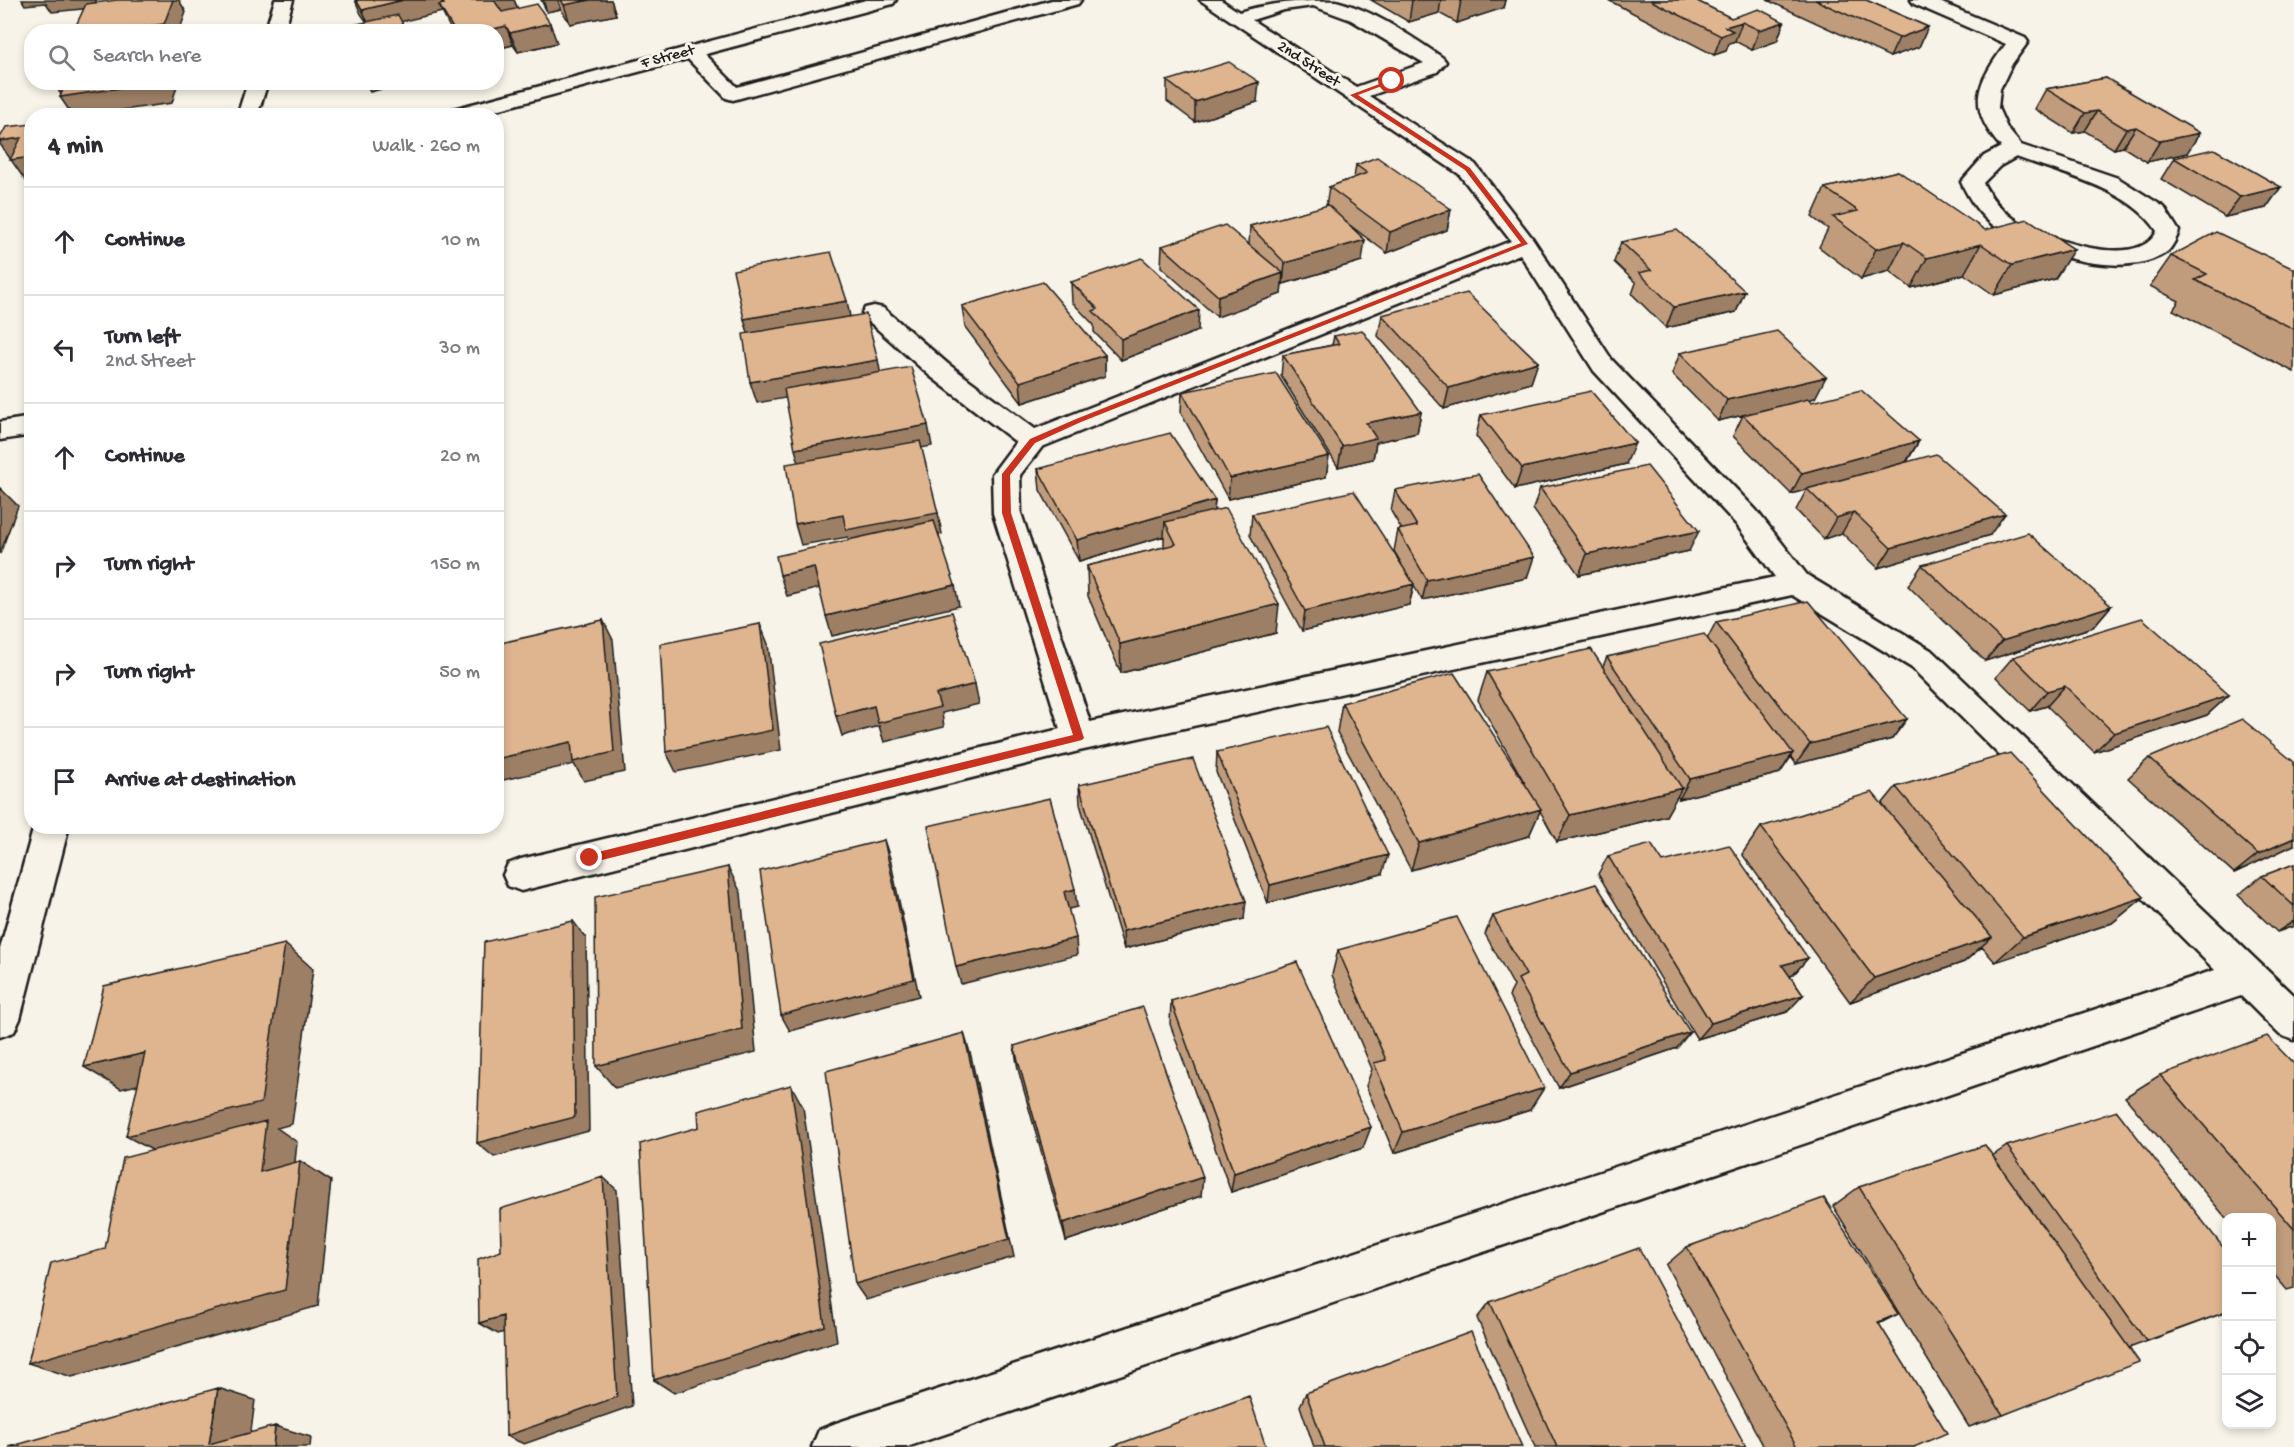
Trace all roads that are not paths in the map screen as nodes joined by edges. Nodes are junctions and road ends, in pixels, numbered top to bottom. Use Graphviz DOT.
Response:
graph roads {
  1 [pos="284,0"];
  2 [pos="887,0"];
  3 [pos="1072,0"];
  4 [pos="1209,0"];
  5 [pos="1920,0"];
  6 [pos="1237,18"];
  7 [pos="276,24"];
  8 [pos="691,52"];
  9 [pos="255,90"];
  10 [pos="1353,95"];
  11 [pos="250,108"];
  12 [pos="479,108"];
  13 [pos="2014,149"];
  14 [pos="1525,244"];
  15 [pos="874,313"];
  16 [pos="24,427"];
  17 [pos="0,431"];
  18 [pos="1032,441"];
  19 [pos="1796,583"];
  20 [pos="1079,738"];
  21 [pos="50,834"];
  22 [pos="520,875"];
  23 [pos="2245,977"];
  24 [pos="2,1002"];
  25 [pos="2294,1022"];
  26 [pos="836,1447"];
  1 -- 7 [label="street"];
  2 -- 8 [label="street, F Street"];
  3 -- 8 [label="street"];
  4 -- 6 [label="street, 2nd Street"];
  5 -- 13 [label="street"];
  6 -- 10 [label="street, 2nd Street"];
  6 -- 10 [label="street"];
  8 -- 12 [label="street, F Street"];
  9 -- 11 [label="street"];
  10 -- 14 [label="street, 2nd Street"];
  13 -- 13 [label="street"];
  14 -- 18 [label="street"];
  14 -- 19 [label="street, 2nd Street"];
  15 -- 18 [label="street"];
  16 -- 17 [label="street"];
  18 -- 20 [label="street"];
  19 -- 20 [label="street"];
  19 -- 23 [label="street"];
  20 -- 22 [label="street"];
  21 -- 24 [label="street"];
  23 -- 25 [label="street"];
  23 -- 26 [label="street"];
}
